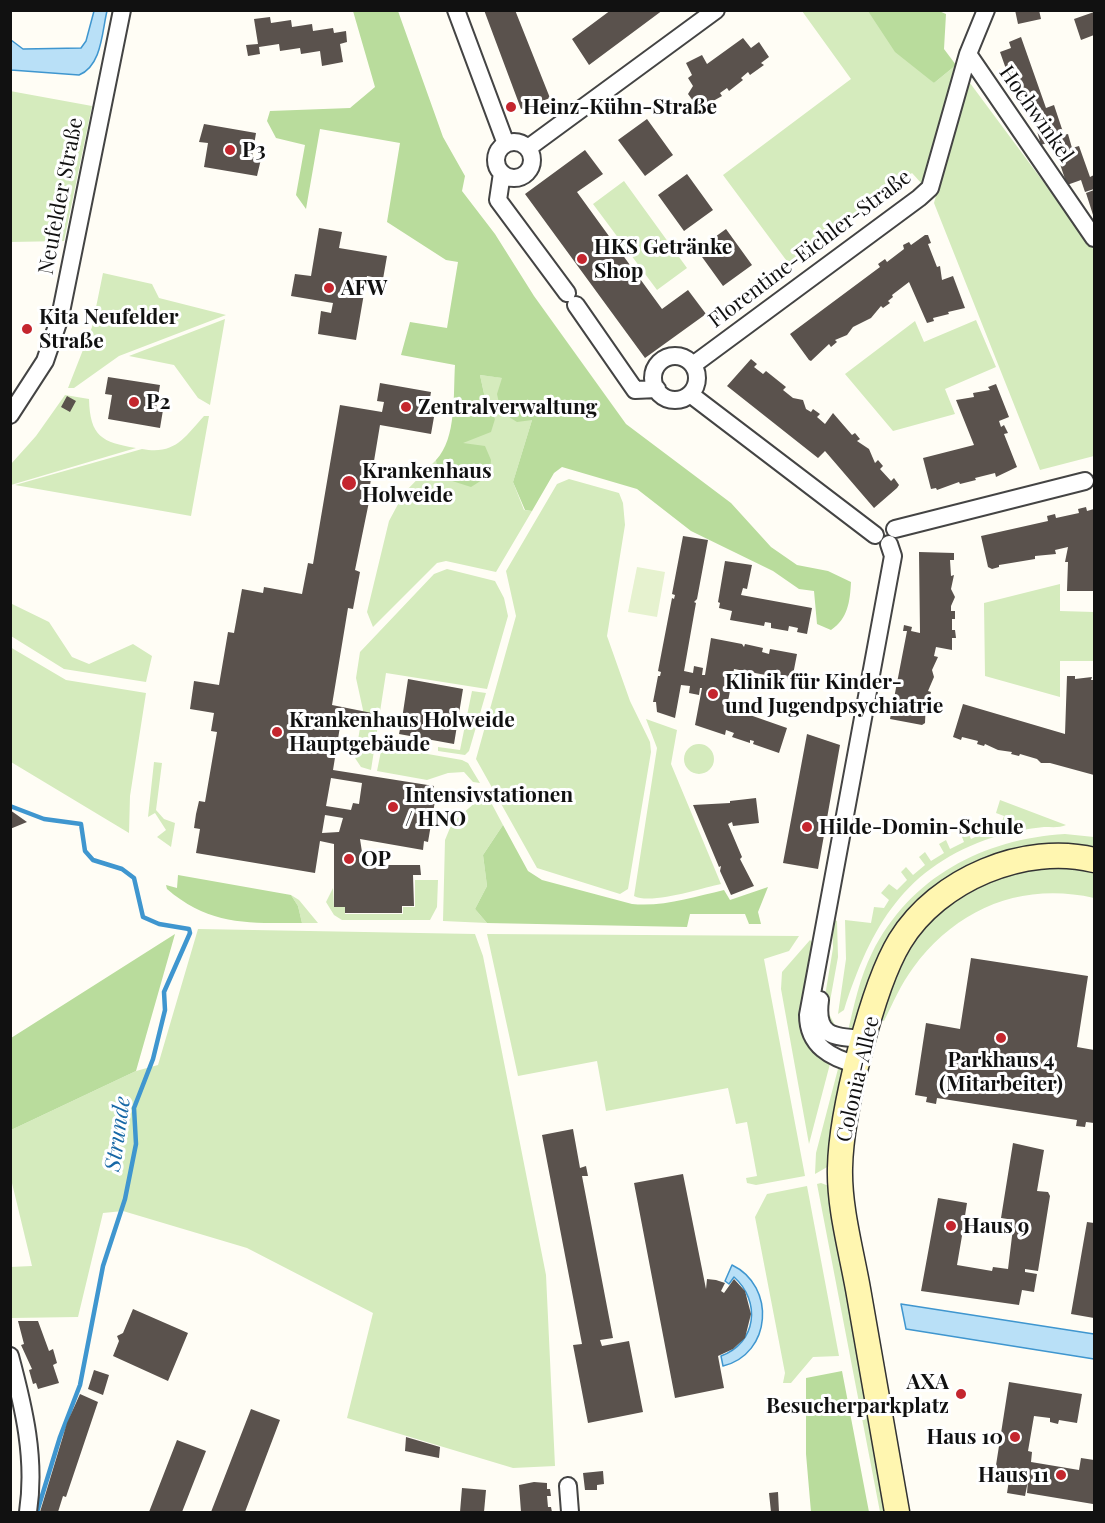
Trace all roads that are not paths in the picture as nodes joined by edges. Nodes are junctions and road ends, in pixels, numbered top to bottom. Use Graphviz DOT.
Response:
graph roads {
  1 [pos="122,10"];
  2 [pos="456,10"];
  3 [pos="716,10"];
  4 [pos="986,10"];
  5 [pos="968,54"];
  6 [pos="506,144"];
  7 [pos="528,148"];
  8 [pos="502,173"];
  9 [pos="1095,238"];
  10 [pos="693,364"];
  11 [pos="657,389"];
  12 [pos="690,394"];
  13 [pos="10,415"];
  14 [pos="1085,480"];
  15 [pos="887,536"];
  16 [pos="1095,860"];
  17 [pos="818,966"];
  18 [pos="865,1039"];
  19 [pos="858,1065"];
  20 [pos="10,1356"];
  21 [pos="568,1486"];
  22 [pos="28,1512"];
  23 [pos="570,1512"];
  24 [pos="897,1512"];
  1 -- 13 [label="street, Neufelder Straße"];
  2 -- 6 [label="street"];
  3 -- 7 [label="street"];
  4 -- 5 [label="street"];
  5 -- 9 [label="street, Hochwinkel"];
  5 -- 10 [label="street, Florentine-Eichler-Straße"];
  6 -- 7 [label="street"];
  6 -- 8 [label="street"];
  7 -- 8 [label="street"];
  8 -- 11 [label="street"];
  10 -- 11 [label="street"];
  10 -- 12 [label="street"];
  11 -- 12 [label="street"];
  12 -- 15 [label="street"];
  14 -- 15 [label="street"];
  15 -- 17 [label="street"];
  16 -- 18 [label="main road, Colonia-Allee"];
  17 -- 18 [label="street"];
  17 -- 19 [label="street"];
  18 -- 19 [label="main road, Colonia-Allee"];
  19 -- 24 [label="main road, Colonia-Allee"];
  20 -- 22 [label="street"];
  21 -- 23 [label="street"];
}
